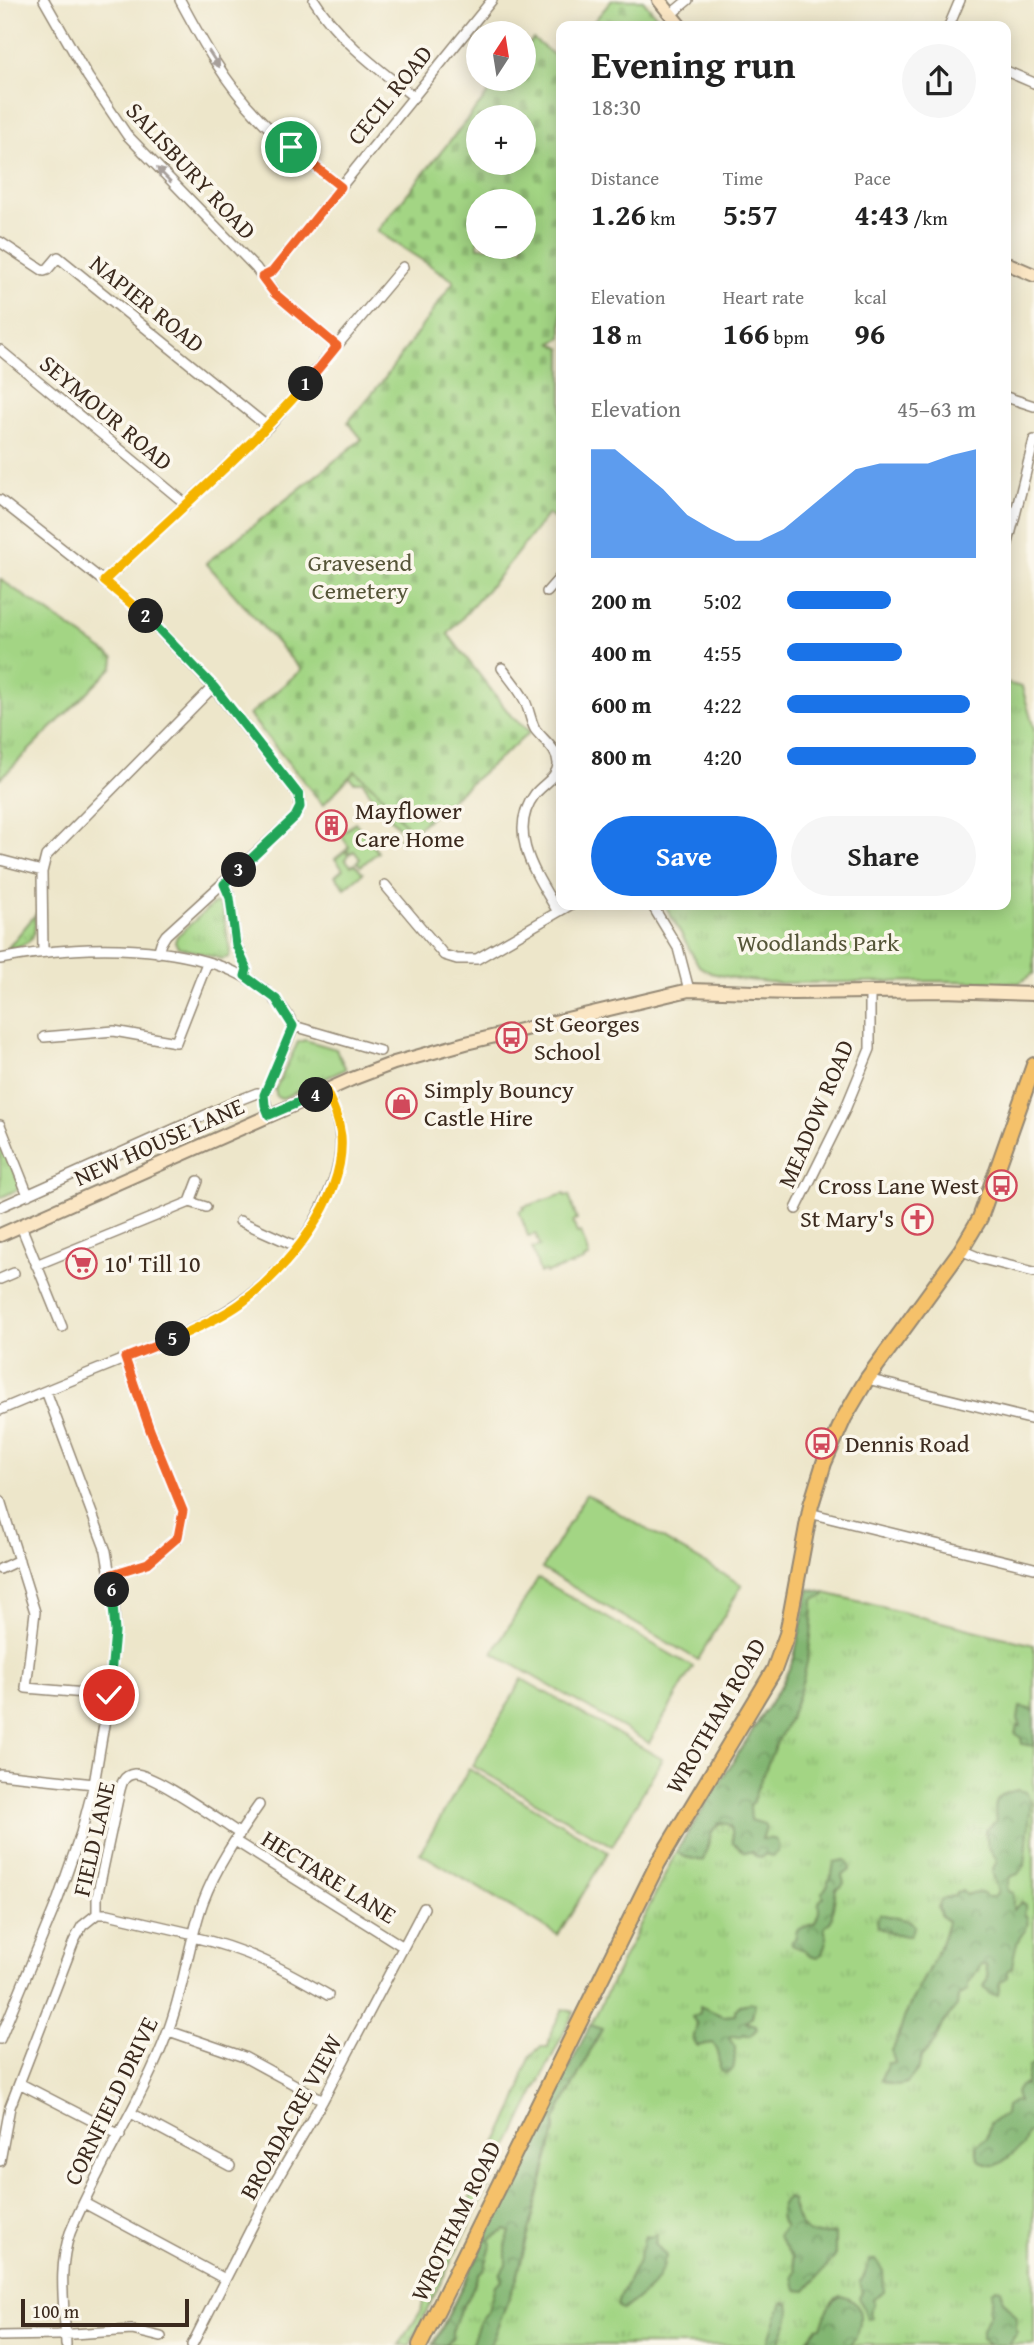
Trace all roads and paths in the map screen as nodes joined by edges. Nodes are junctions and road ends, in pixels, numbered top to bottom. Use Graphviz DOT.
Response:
graph roads {
  1 [pos="44,0"];
  2 [pos="180,0"];
  3 [pos="314,0"];
  4 [pos="492,0"];
  5 [pos="659,0"];
  6 [pos="688,0"];
  7 [pos="960,0"];
  8 [pos="670,15"];
  9 [pos="675,21"];
  10 [pos="951,21"];
  11 [pos="1011,73"];
  12 [pos="1034,83"];
  13 [pos="414,97"];
  14 [pos="341,187"];
  15 [pos="0,242"];
  16 [pos="1011,266"];
  17 [pos="403,267"];
  18 [pos="1034,275"];
  19 [pos="262,277"];
  20 [pos="337,346"];
  21 [pos="0,350"];
  22 [pos="1011,399"];
  23 [pos="1034,406"];
  24 [pos="268,427"];
  25 [pos="1034,440"];
  26 [pos="1011,499"];
  27 [pos="0,500"];
  28 [pos="1018,501"];
  29 [pos="187,505"];
  30 [pos="1011,530"];
  31 [pos="104,581"];
  32 [pos="556,582"];
  33 [pos="547,592"];
  34 [pos="502,668"];
  35 [pos="214,687"];
  36 [pos="556,757"];
  37 [pos="556,766"];
  38 [pos="0,860"];
  39 [pos="42,870"];
  40 [pos="224,884"];
  41 [pos="384,884"];
  42 [pos="556,909"];
  43 [pos="561,910"];
  44 [pos="655,910"];
  45 [pos="558,912"];
  46 [pos="43,951"];
  47 [pos="158,953"];
  48 [pos="0,959"];
  49 [pos="206,963"];
  50 [pos="245,976"];
  51 [pos="689,990"];
  52 [pos="870,992"];
  53 [pos="1034,994"];
  54 [pos="293,1026"];
  55 [pos="44,1037"];
  56 [pos="380,1051"];
  57 [pos="1034,1065"];
  58 [pos="326,1091"];
  59 [pos="264,1094"];
  60 [pos="269,1115"];
  61 [pos="0,1125"];
  62 [pos="198,1181"];
  63 [pos="28,1195"];
  64 [pos="190,1202"];
  65 [pos="0,1207"];
  66 [pos="206,1207"];
  67 [pos="796,1209"];
  68 [pos="240,1221"];
  69 [pos="21,1227"];
  70 [pos="0,1235"];
  71 [pos="298,1247"];
  72 [pos="961,1250"];
  73 [pos="36,1265"];
  74 [pos="1034,1272"];
  75 [pos="15,1273"];
  76 [pos="0,1279"];
  77 [pos="62,1326"];
  78 [pos="125,1358"];
  79 [pos="867,1379"];
  80 [pos="46,1391"];
  81 [pos="0,1410"];
  82 [pos="1034,1420"];
  83 [pos="0,1500"];
  84 [pos="809,1513"];
  85 [pos="19,1560"];
  86 [pos="1034,1568"];
  87 [pos="0,1569"];
  88 [pos="109,1575"];
  89 [pos="109,1695"];
  90 [pos="0,1774"];
  91 [pos="94,1784"];
  92 [pos="259,1805"];
  93 [pos="237,1837"];
  94 [pos="424,1908"];
  95 [pos="97,1914"];
  96 [pos="194,1936"];
  97 [pos="402,1946"];
  98 [pos="328,1994"];
  99 [pos="169,2031"];
  100 [pos="0,2039"];
  101 [pos="21,2084"];
  102 [pos="323,2099"];
  103 [pos="131,2113"];
  104 [pos="120,2135"];
  105 [pos="0,2161"];
  106 [pos="230,2165"];
  107 [pos="83,2203"];
  108 [pos="225,2279"];
  109 [pos="0,2336"];
  110 [pos="160,2337"];
  111 [pos="64,2338"];
  112 [pos="192,2345"];
  113 [pos="420,2345"];
  19 -- 1 [label="street, SALISBURY ROAD, one-way"];
  2 -- 14 [label="street, one-way"];
  3 -- 13 [label="street"];
  4 -- 13 [label="street, CECIL ROAD"];
  5 -- 8 [label="street"];
  6 -- 8 [label="street"];
  7 -- 10 [label="street"];
  8 -- 9 [label="street"];
  11 -- 12 [label="street"];
  13 -- 14 [label="street, CECIL ROAD"];
  14 -- 19 [label="street, CECIL ROAD"];
  15 -- 24 [label="street, NAPIER ROAD"];
  16 -- 18 [label="street"];
  17 -- 20 [label="street"];
  19 -- 20 [label="street, SALISBURY ROAD"];
  20 -- 24 [label="street"];
  21 -- 29 [label="street, SEYMOUR ROAD"];
  22 -- 23 [label="street"];
  24 -- 29 [label="street"];
  25 -- 28 [label="street"];
  26 -- 28 [label="street"];
  27 -- 31 [label="street"];
  28 -- 30 [label="street"];
  29 -- 31 [label="street"];
  31 -- 35 [label="street"];
  32 -- 33 [label="street"];
  34 -- 36 [label="street"];
  35 -- 39 [label="street"];
  35 -- 40 [label="street"];
  37 -- 42 [label="street"];
  38 -- 39 [label="street"];
  39 -- 46 [label="street"];
  40 -- 47 [label="street"];
  40 -- 50 [label="street"];
  41 -- 45 [label="street"];
  43 -- 45 [label="street"];
  44 -- 51 [label="street"];
  46 -- 47 [label="street"];
  46 -- 48 [label="street"];
  47 -- 49 [label="street"];
  49 -- 50 [label="street"];
  49 -- 55 [label="street"];
  50 -- 54 [label="street"];
  51 -- 52 [label="street, NEW HOUSE LANE"];
  51 -- 58 [label="street, NEW HOUSE LANE"];
  52 -- 53 [label="street, NEW HOUSE LANE"];
  52 -- 67 [label="street, MEADOW ROAD"];
  54 -- 56 [label="street"];
  54 -- 59 [label="street"];
  57 -- 72 [label="main road, WROTHAM ROAD"];
  58 -- 60 [label="street, NEW HOUSE LANE"];
  58 -- 71 [label="street"];
  59 -- 60 [label="street"];
  59 -- 63 [label="street, NEW HOUSE LANE"];
  60 -- 69 [label="street, NEW HOUSE LANE"];
  61 -- 63 [label="street"];
  62 -- 64 [label="street"];
  63 -- 65 [label="street, NEW HOUSE LANE"];
  64 -- 66 [label="street"];
  64 -- 73 [label="street"];
  68 -- 71 [label="street"];
  69 -- 70 [label="street, NEW HOUSE LANE"];
  69 -- 73 [label="street"];
  71 -- 78 [label="street"];
  72 -- 74 [label="street"];
  72 -- 79 [label="main road, WROTHAM ROAD"];
  73 -- 77 [label="street"];
  75 -- 76 [label="street"];
  78 -- 80 [label="street"];
  78 -- 88 [label="street"];
  79 -- 82 [label="street"];
  79 -- 84 [label="main road, WROTHAM ROAD"];
  80 -- 81 [label="street"];
  80 -- 88 [label="street"];
  83 -- 85 [label="street"];
  84 -- 86 [label="street"];
  84 -- 113 [label="main road, WROTHAM ROAD"];
  85 -- 87 [label="street"];
  85 -- 89 [label="street"];
  88 -- 89 [label="street"];
  89 -- 91 [label="street"];
  90 -- 91 [label="street"];
  91 -- 100 [label="street"];
  92 -- 93 [label="street, CORNFIELD DRIVE"];
  93 -- 95 [label="street, FIELD LANE"];
  93 -- 96 [label="street, CORNFIELD DRIVE"];
  93 -- 97 [label="street, HECTARE LANE"];
  94 -- 97 [label="street, BROADACRE VIEW"];
  95 -- 96 [label="street"];
  95 -- 101 [label="street"];
  96 -- 98 [label="street"];
  96 -- 99 [label="street, CORNFIELD DRIVE"];
  97 -- 102 [label="street, BROADACRE VIEW"];
  99 -- 102 [label="street"];
  99 -- 103 [label="street, CORNFIELD DRIVE"];
  101 -- 104 [label="street"];
  101 -- 105 [label="street"];
  102 -- 108 [label="street, BROADACRE VIEW"];
  103 -- 104 [label="street, CORNFIELD DRIVE"];
  103 -- 106 [label="street"];
  104 -- 107 [label="street, CORNFIELD DRIVE"];
  107 -- 108 [label="street"];
  107 -- 111 [label="street, CORNFIELD DRIVE"];
  108 -- 112 [label="street, BROADACRE VIEW"];
  109 -- 111 [label="street"];
  110 -- 111 [label="street"];
}
